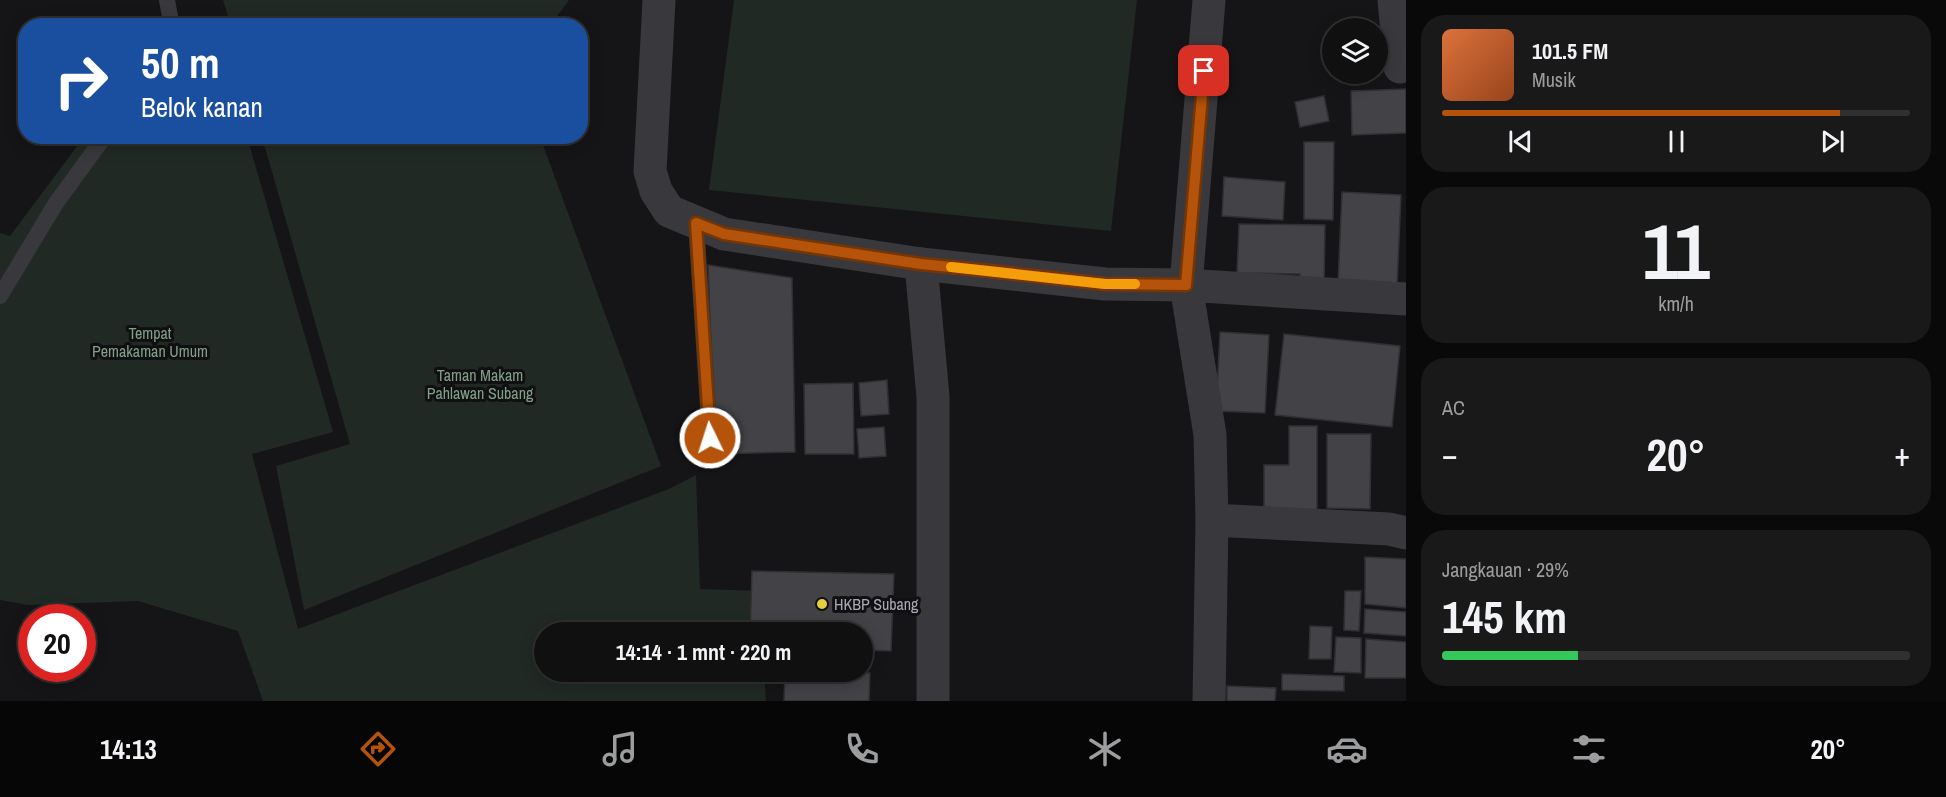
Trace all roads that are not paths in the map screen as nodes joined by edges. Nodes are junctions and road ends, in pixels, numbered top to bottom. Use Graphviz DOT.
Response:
graph roads {
  1 [pos="167,0"];
  2 [pos="659,0"];
  3 [pos="1209,0"];
  4 [pos="1394,0"];
  5 [pos="170,18"];
  6 [pos="1400,66"];
  7 [pos="99,144"];
  8 [pos="696,223"];
  9 [pos="921,264"];
  10 [pos="1186,285"];
  11 [pos="0,296"];
  12 [pos="1406,299"];
  13 [pos="710,438"];
  14 [pos="1212,520"];
  15 [pos="1406,533"];
  16 [pos="933,701"];
  17 [pos="1209,701"];
  1 -- 5 [label="lane"];
  2 -- 8 [label="street"];
  3 -- 10 [label="street"];
  4 -- 6 [label="street"];
  7 -- 11 [label="lane"];
  8 -- 9 [label="street"];
  8 -- 13 [label="lane"];
  9 -- 10 [label="street"];
  9 -- 16 [label="street"];
  10 -- 12 [label="street"];
  10 -- 14 [label="street"];
  14 -- 15 [label="street"];
  14 -- 17 [label="street"];
}
